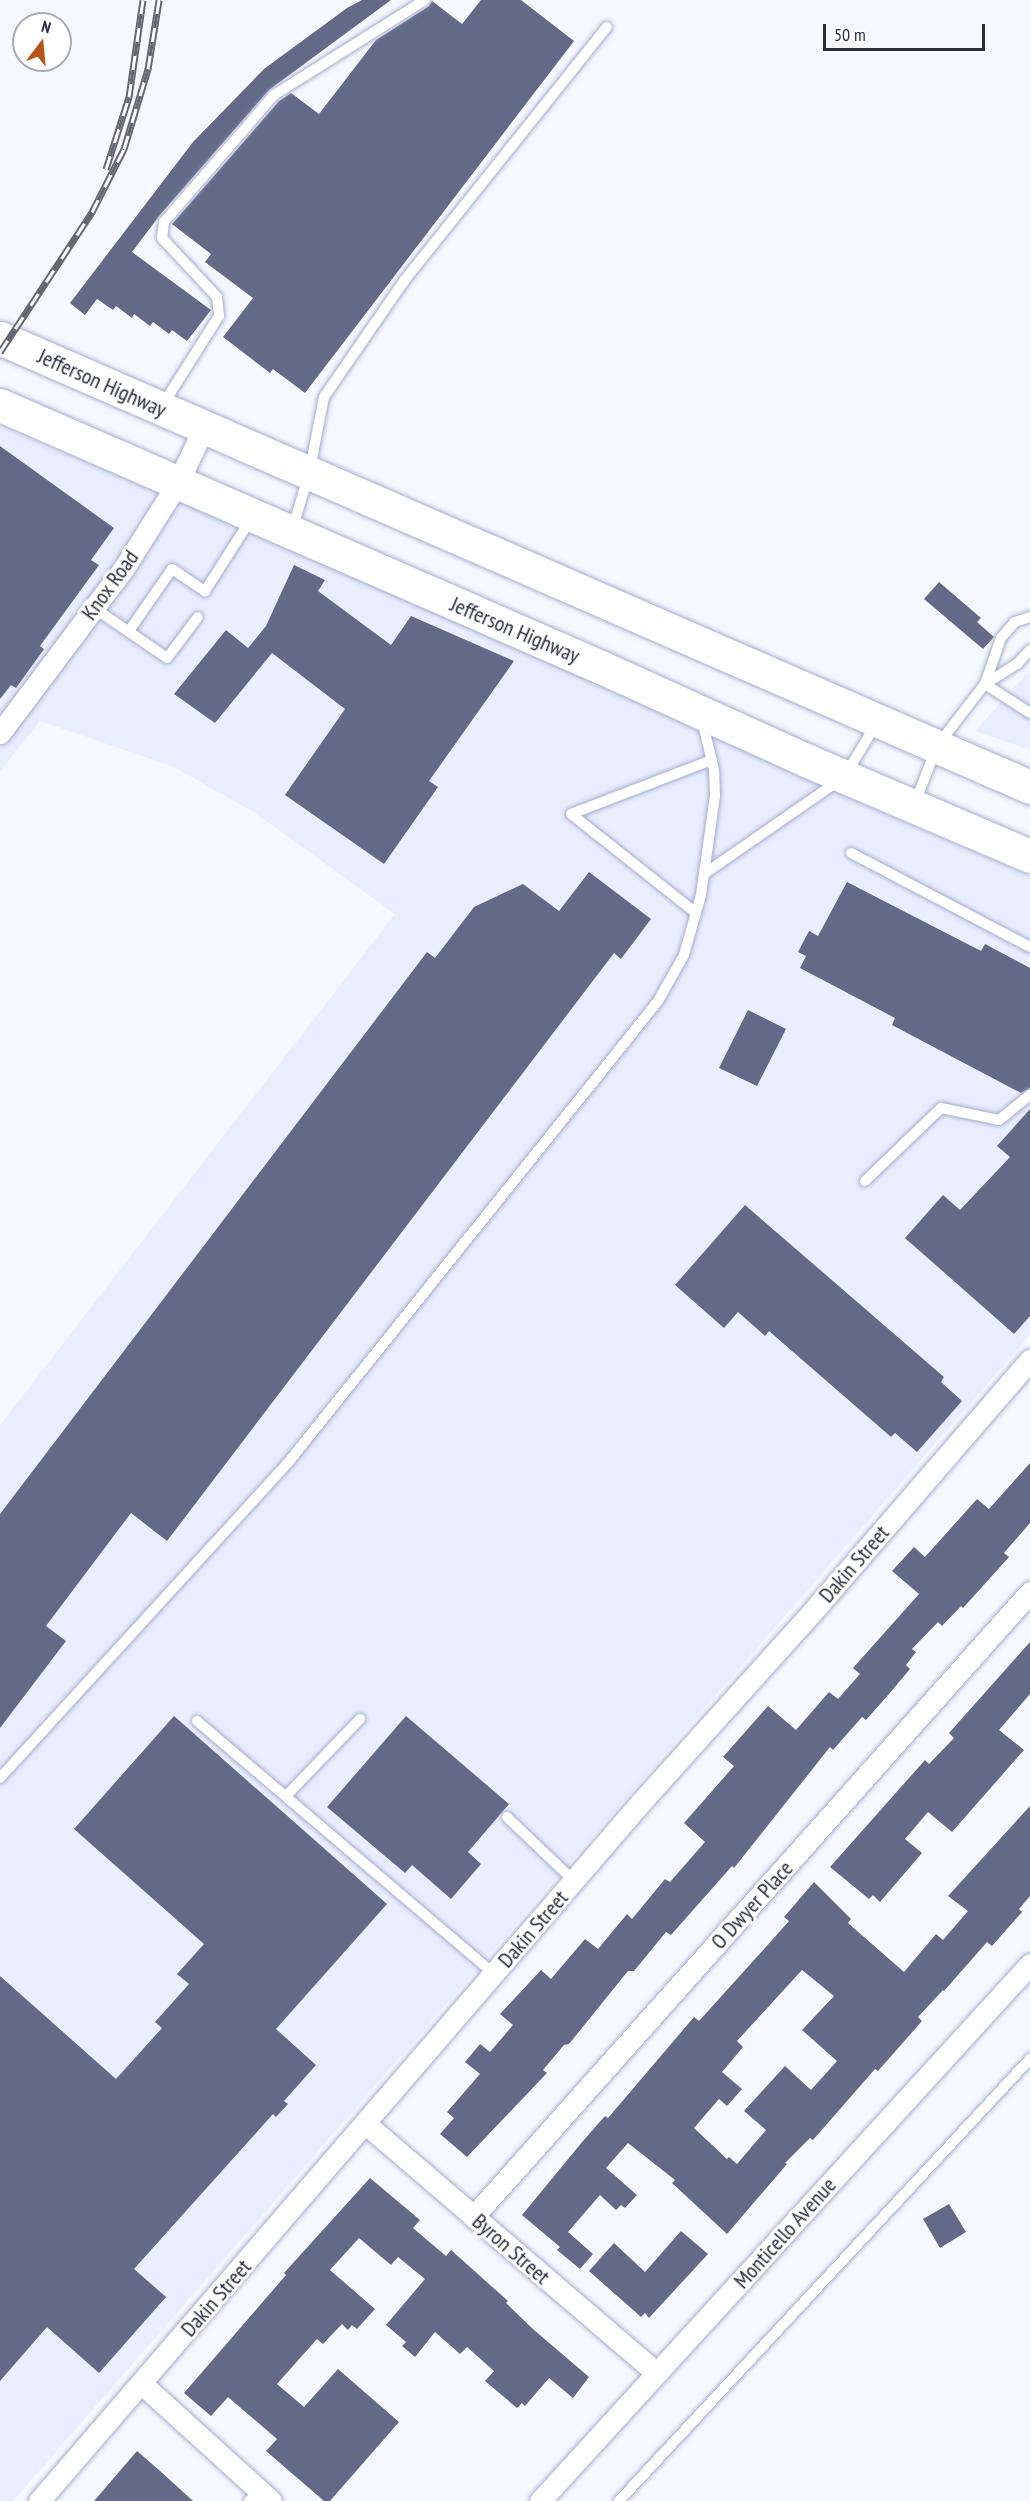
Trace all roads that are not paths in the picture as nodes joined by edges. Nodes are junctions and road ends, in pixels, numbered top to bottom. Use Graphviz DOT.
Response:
graph roads {
  1 [pos="425,0"];
  2 [pos="607,27"];
  3 [pos="0,338"];
  4 [pos="0,405"];
  5 [pos="160,408"];
  6 [pos="204,428"];
  7 [pos="309,474"];
  8 [pos="177,484"];
  9 [pos="253,517"];
  10 [pos="291,533"];
  11 [pos="94,608"];
  12 [pos="198,617"];
  13 [pos="1030,617"];
  14 [pos="129,631"];
  15 [pos="1030,650"];
  16 [pos="985,684"];
  17 [pos="699,711"];
  18 [pos="1030,714"];
  19 [pos="878,720"];
  20 [pos="0,733"];
  21 [pos="937,746"];
  22 [pos="712,760"];
  23 [pos="844,777"];
  24 [pos="1030,787"];
  25 [pos="914,806"];
  26 [pos="851,853"];
  27 [pos="1030,856"];
  28 [pos="704,874"];
  29 [pos="696,913"];
  30 [pos="1030,947"];
  31 [pos="1030,1095"];
  32 [pos="865,1181"];
  33 [pos="1030,1360"];
  34 [pos="1030,1592"];
  35 [pos="360,1719"];
  36 [pos="197,1721"];
  37 [pos="0,1778"];
  38 [pos="286,1796"];
  39 [pos="507,1817"];
  40 [pos="574,1881"];
  41 [pos="1030,1964"];
  42 [pos="494,1974"];
  43 [pos="1030,2059"];
  44 [pos="366,2124"];
  45 [pos="473,2217"];
  46 [pos="657,2373"];
  47 [pos="142,2384"];
  48 [pos="260,2498"];
  49 [pos="39,2501"];
  50 [pos="540,2501"];
  51 [pos="619,2501"];
  1 -- 5 [label="lane"];
  2 -- 7 [label="lane"];
  3 -- 5 [label="main road, Jefferson Highway"];
  4 -- 8 [label="main road, Jefferson Highway"];
  5 -- 6 [label="main road, Jefferson Highway"];
  6 -- 7 [label="main road, Jefferson Highway"];
  6 -- 8 [label="street, Knox Road"];
  7 -- 10 [label="lane"];
  7 -- 19 [label="main road, Jefferson Highway"];
  8 -- 9 [label="main road, Jefferson Highway"];
  8 -- 11 [label="street, Knox Road"];
  9 -- 10 [label="main road, Jefferson Highway"];
  9 -- 14 [label="lane"];
  10 -- 17 [label="main road, Jefferson Highway"];
  11 -- 14 [label="lane"];
  11 -- 20 [label="street, Knox Road"];
  12 -- 14 [label="lane"];
  13 -- 16 [label="lane"];
  15 -- 16 [label="lane"];
  16 -- 18 [label="lane"];
  16 -- 21 [label="lane"];
  17 -- 22 [label="lane"];
  17 -- 23 [label="main road, Jefferson Highway"];
  19 -- 21 [label="main road, Jefferson Highway"];
  19 -- 23 [label="lane"];
  21 -- 24 [label="main road, Jefferson Highway"];
  21 -- 25 [label="lane"];
  22 -- 28 [label="lane"];
  22 -- 29 [label="lane"];
  23 -- 25 [label="main road, Jefferson Highway"];
  23 -- 28 [label="lane"];
  25 -- 27 [label="main road, Jefferson Highway"];
  26 -- 30 [label="lane"];
  28 -- 29 [label="lane"];
  29 -- 37 [label="lane"];
  31 -- 32 [label="lane"];
  33 -- 40 [label="street, Dakin Street"];
  34 -- 45 [label="street, O Dwyer Place"];
  35 -- 38 [label="lane"];
  36 -- 38 [label="lane"];
  38 -- 42 [label="lane"];
  39 -- 40 [label="lane"];
  40 -- 42 [label="street, Dakin Street"];
  41 -- 46 [label="street, Monticello Avenue"];
  42 -- 44 [label="street, Dakin Street"];
  43 -- 51 [label="lane"];
  44 -- 45 [label="street, Byron Street"];
  44 -- 47 [label="street, Dakin Street"];
  45 -- 46 [label="street, Byron Street"];
  46 -- 50 [label="street, Monticello Avenue"];
  47 -- 48 [label="street"];
  47 -- 49 [label="street, Dakin Street"];
}
